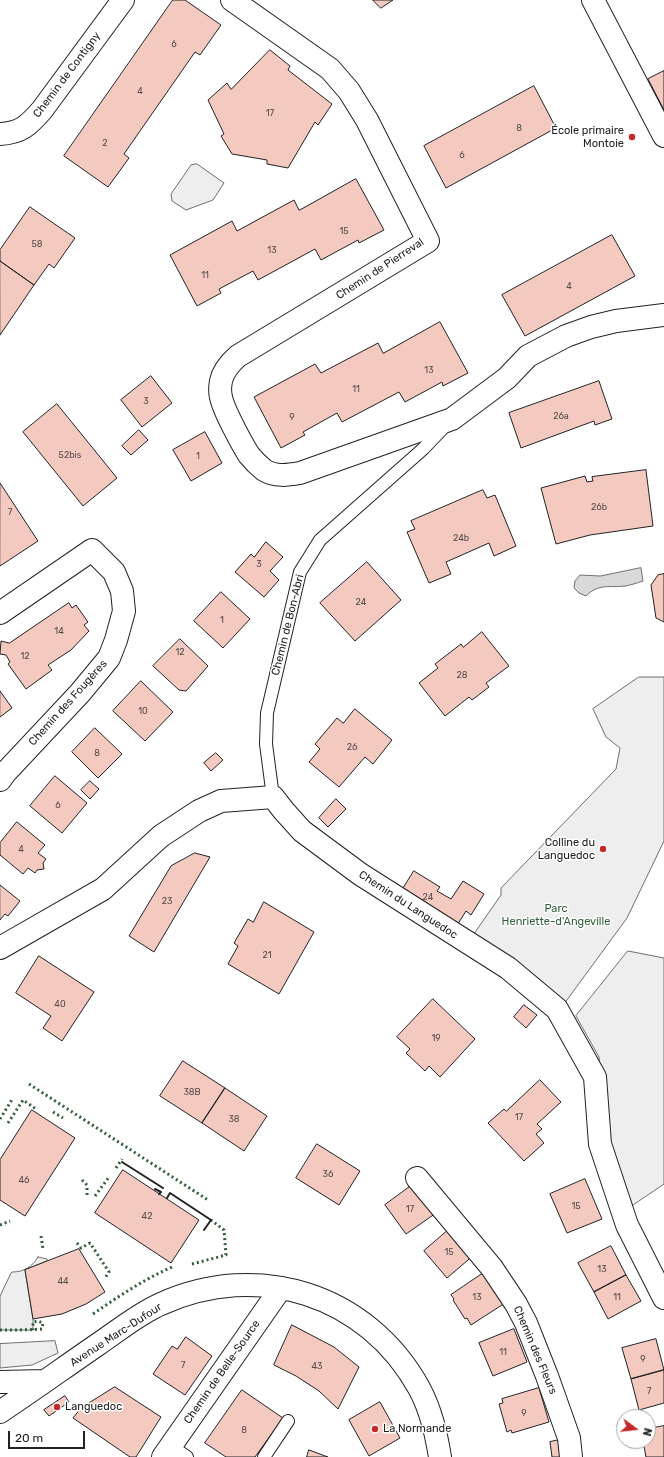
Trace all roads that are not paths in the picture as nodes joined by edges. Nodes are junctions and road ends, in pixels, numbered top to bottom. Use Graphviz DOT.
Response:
graph roads {
  1 [pos="123,0"];
  2 [pos="232,0"];
  3 [pos="593,0"];
  4 [pos="0,134"];
  5 [pos="664,136"];
  6 [pos="664,315"];
  7 [pos="452,419"];
  8 [pos="288,476"];
  9 [pos="0,613"];
  10 [pos="0,780"];
  11 [pos="273,797"];
  12 [pos="0,948"];
  13 [pos="417,1178"];
  14 [pos="281,1288"];
  15 [pos="664,1298"];
  16 [pos="0,1382"];
  17 [pos="44,1382"];
  18 [pos="0,1412"];
  19 [pos="288,1421"];
  20 [pos="174,1453"];
  21 [pos="264,1457"];
  22 [pos="440,1457"];
  23 [pos="571,1457"];
  1 -- 4 [label="street, Chemin de Contigny"];
  2 -- 8 [label="street, Chemin de Pierreval"];
  3 -- 5 [label="street"];
  6 -- 7 [label="street, Chemin de Bon-Abri"];
  7 -- 8 [label="street, Chemin de Bon-Abri"];
  7 -- 11 [label="lane, Chemin de Bon-Abri"];
  9 -- 10 [label="street, Chemin des Fougères"];
  11 -- 12 [label="street"];
  11 -- 15 [label="street, Chemin du Languedoc"];
  13 -- 23 [label="street, Chemin des Fleurs"];
  14 -- 17 [label="street, Avenue Marc-Dufour"];
  14 -- 20 [label="street, Chemin de Belle-Source"];
  14 -- 22 [label="street, Avenue Marc-Dufour"];
  16 -- 17 [label="street"];
  17 -- 18 [label="street, Avenue Marc-Dufour"];
  19 -- 21 [label="lane"];
}
